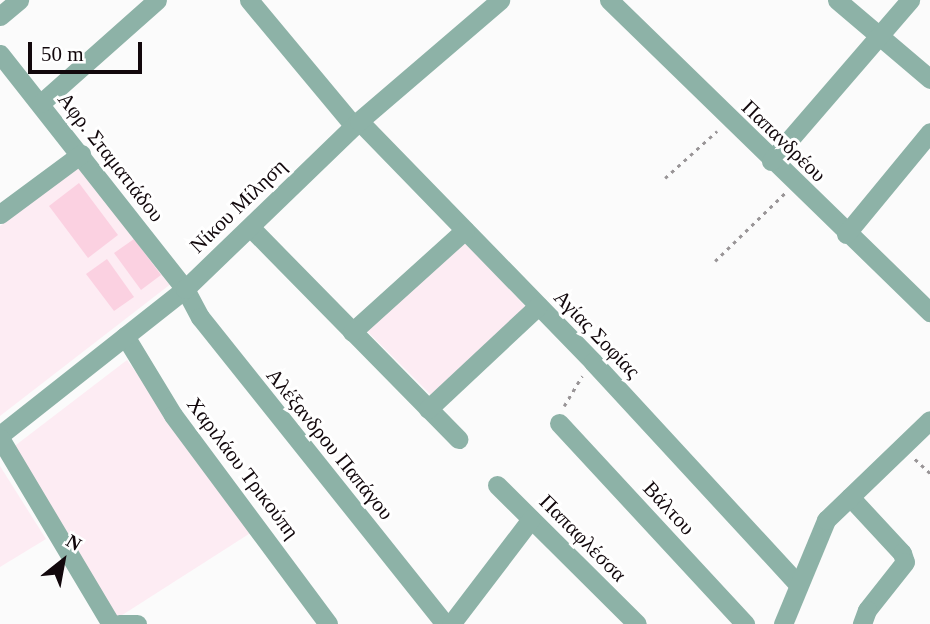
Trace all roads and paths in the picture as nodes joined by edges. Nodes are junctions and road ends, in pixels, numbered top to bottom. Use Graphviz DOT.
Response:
graph roads {
  1 [pos="19,0"];
  2 [pos="157,0"];
  3 [pos="249,0"];
  4 [pos="500,0"];
  5 [pos="609,0"];
  6 [pos="837,0"];
  7 [pos="910,0"];
  8 [pos="0,16"];
  9 [pos="879,34"];
  10 [pos="0,54"];
  11 [pos="930,79"];
  12 [pos="41,103"];
  13 [pos="730,120"];
  14 [pos="356,123"];
  15 [pos="930,132"];
  16 [pos="81,154"];
  17 [pos="771,161"];
  18 [pos="665,178"];
  19 [pos="795,184"];
  20 [pos="0,214"];
  21 [pos="251,228"];
  22 [pos="465,230"];
  23 [pos="846,234"];
  24 [pos="715,261"];
  25 [pos="185,289"];
  26 [pos="538,306"];
  27 [pos="930,312"];
  28 [pos="352,332"];
  29 [pos="125,336"];
  30 [pos="593,362"];
  31 [pos="428,409"];
  32 [pos="930,420"];
  33 [pos="559,423"];
  34 [pos="0,437"];
  35 [pos="458,439"];
  36 [pos="902,448"];
  37 [pos="930,473"];
  38 [pos="497,485"];
  39 [pos="850,497"];
  40 [pos="531,519"];
  41 [pos="798,584"];
  42 [pos="111,624"];
  43 [pos="119,624"];
  44 [pos="136,624"];
  45 [pos="328,624"];
  46 [pos="445,624"];
  47 [pos="451,624"];
  48 [pos="637,624"];
  49 [pos="745,624"];
  50 [pos="783,624"];
  51 [pos="862,624"];
  1 -- 8 [label="street"];
  2 -- 12 [label="street"];
  3 -- 14 [label="street, Αγίας Σοφίας"];
  4 -- 14 [label="street, Νίκου Μίληση"];
  5 -- 13 [label="street, Παπανδρέου"];
  6 -- 9 [label="street"];
  7 -- 9 [label="street"];
  9 -- 11 [label="street"];
  9 -- 17 [label="street"];
  10 -- 12 [label="street, Αφρ. Σταματιάδου"];
  12 -- 16 [label="street, Αφρ. Σταματιάδου"];
  13 -- 17 [label="street, Παπανδρέου"];
  13 -- 18 [label="path"];
  14 -- 21 [label="street, Νίκου Μίληση"];
  14 -- 22 [label="street, Αγίας Σοφίας"];
  15 -- 23 [label="street"];
  16 -- 20 [label="street"];
  16 -- 25 [label="street, Αφρ. Σταματιάδου"];
  17 -- 19 [label="street, Παπανδρέου"];
  19 -- 23 [label="street, Παπανδρέου"];
  19 -- 24 [label="path"];
  21 -- 25 [label="street, Νίκου Μίληση"];
  21 -- 28 [label="street"];
  22 -- 26 [label="street, Αγίας Σοφίας"];
  22 -- 28 [label="street"];
  23 -- 27 [label="street, Παπανδρέου"];
  25 -- 29 [label="street, Νίκου Μίληση"];
  25 -- 46 [label="street, Αλέξανδρου Παπάγου"];
  26 -- 30 [label="street, Αγίας Σοφίας"];
  26 -- 31 [label="street"];
  28 -- 31 [label="street"];
  29 -- 34 [label="street, Νίκου Μίληση"];
  29 -- 45 [label="street, Χαριλάου Τρικούπη"];
  30 -- 33 [label="path"];
  30 -- 41 [label="street, Αγίας Σοφίας"];
  31 -- 35 [label="street"];
  32 -- 36 [label="street"];
  33 -- 49 [label="street, Βάλτου"];
  34 -- 42 [label="street"];
  36 -- 37 [label="path"];
  36 -- 39 [label="street"];
  38 -- 40 [label="street, Παπαφλέσσα"];
  39 -- 41 [label="street"];
  39 -- 51 [label="street"];
  40 -- 47 [label="street"];
  40 -- 48 [label="street, Παπαφλέσσα"];
  41 -- 50 [label="street"];
  43 -- 44 [label="street"];
}
